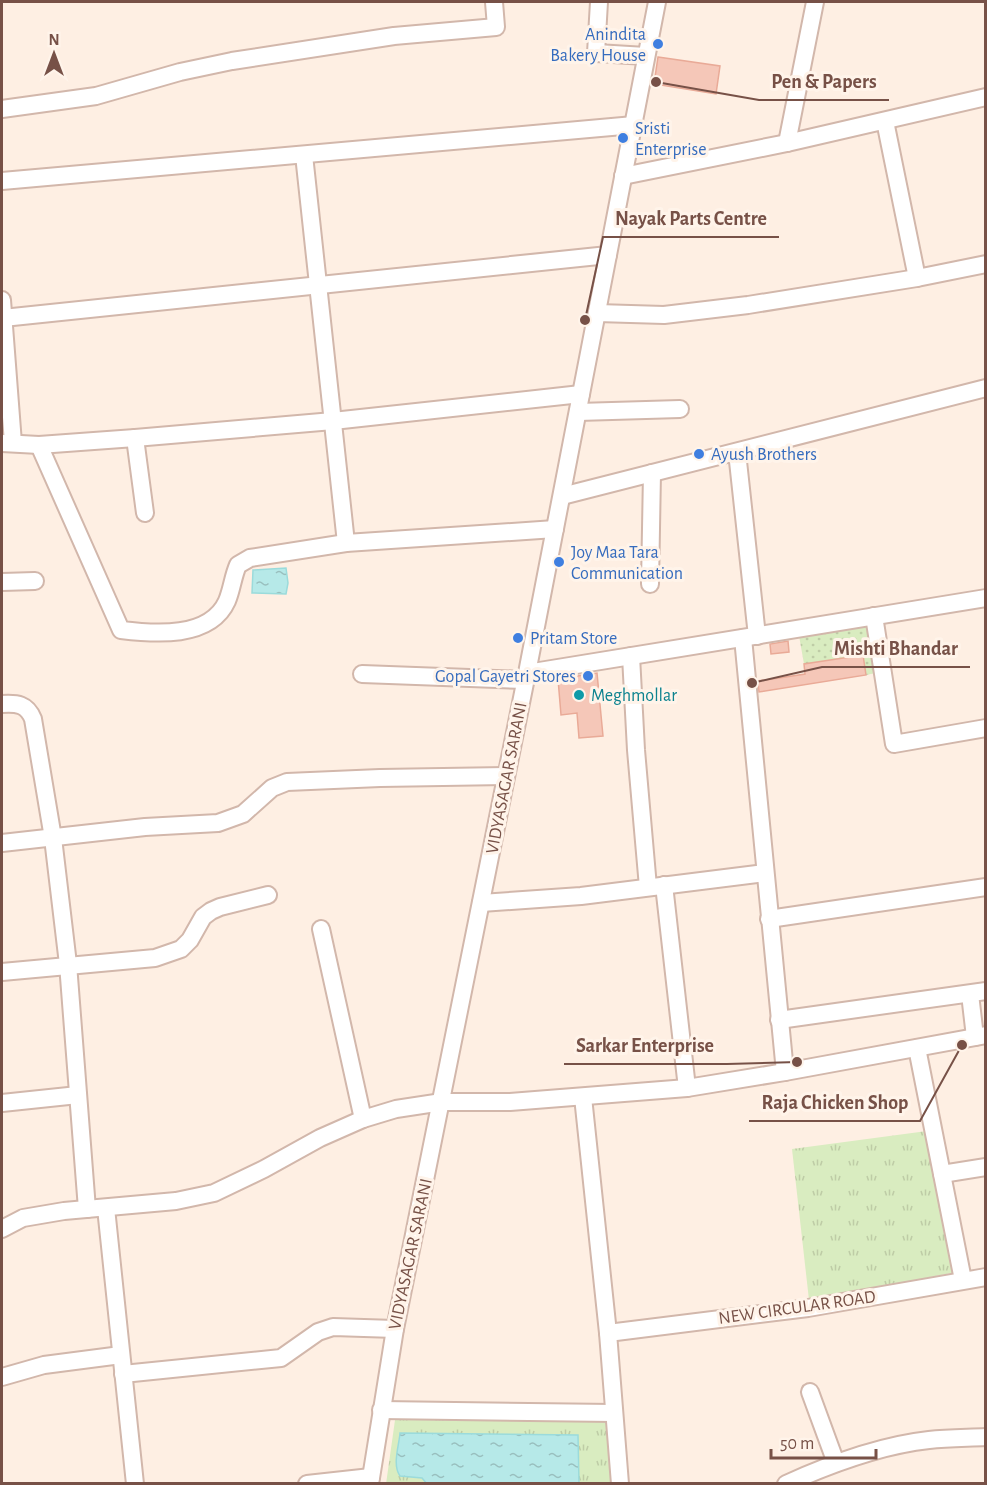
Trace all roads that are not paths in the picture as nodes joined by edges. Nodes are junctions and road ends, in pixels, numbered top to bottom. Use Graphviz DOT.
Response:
graph roads {
  1 [pos="494,2"];
  2 [pos="599,2"];
  3 [pos="657,2"];
  4 [pos="815,2"];
  5 [pos="646,56"];
  6 [pos="986,97"];
  7 [pos="2,109"];
  8 [pos="885,121"];
  9 [pos="634,125"];
  10 [pos="788,143"];
  11 [pos="304,155"];
  12 [pos="623,176"];
  13 [pos="2,182"];
  14 [pos="608,255"];
  15 [pos="986,264"];
  16 [pos="917,278"];
  17 [pos="318,285"];
  18 [pos="2,300"];
  19 [pos="2,310"];
  20 [pos="597,313"];
  21 [pos="986,388"];
  22 [pos="581,394"];
  23 [pos="680,409"];
  24 [pos="578,412"];
  25 [pos="333,421"];
  26 [pos="135,438"];
  27 [pos="8,443"];
  28 [pos="39,445"];
  29 [pos="737,452"];
  30 [pos="652,473"];
  31 [pos="562,496"];
  32 [pos="145,513"];
  33 [pos="555,529"];
  34 [pos="346,543"];
  35 [pos="34,581"];
  36 [pos="2,582"];
  37 [pos="650,584"];
  38 [pos="986,598"];
  39 [pos="874,616"];
  40 [pos="750,637"];
  41 [pos="631,657"];
  42 [pos="362,674"];
  43 [pos="526,676"];
  44 [pos="2,704"];
  45 [pos="986,728"];
  46 [pos="506,776"];
  47 [pos="52,838"];
  48 [pos="2,843"];
  49 [pos="765,873"];
  50 [pos="656,886"];
  51 [pos="986,887"];
  52 [pos="268,895"];
  53 [pos="481,903"];
  54 [pos="769,919"];
  55 [pos="321,929"];
  56 [pos="68,964"];
  57 [pos="2,972"];
  58 [pos="978,992"];
  59 [pos="779,1020"];
  60 [pos="980,1036"];
  61 [pos="917,1048"];
  62 [pos="785,1072"];
  63 [pos="687,1088"];
  64 [pos="78,1095"];
  65 [pos="583,1097"];
  66 [pos="442,1102"];
  67 [pos="2,1103"];
  68 [pos="363,1119"];
  69 [pos="986,1167"];
  70 [pos="942,1174"];
  71 [pos="106,1208"];
  72 [pos="87,1209"];
  73 [pos="2,1229"];
  74 [pos="986,1277"];
  75 [pos="963,1280"];
  76 [pos="395,1329"];
  77 [pos="608,1332"];
  78 [pos="121,1355"];
  79 [pos="123,1374"];
  80 [pos="2,1377"];
  81 [pos="810,1392"];
  82 [pos="381,1410"];
  83 [pos="614,1413"];
  84 [pos="986,1437"];
  85 [pos="836,1463"];
  86 [pos="371,1476"];
  87 [pos="135,1484"];
  88 [pos="307,1484"];
  89 [pos="620,1484"];
  90 [pos="786,1484"];
  1 -- 7 [label="street"];
  2 -- 5 [label="street"];
  3 -- 5 [label="street, VIDYASAGAR SARANI"];
  4 -- 10 [label="street"];
  5 -- 9 [label="street, VIDYASAGAR SARANI"];
  6 -- 8 [label="street"];
  8 -- 10 [label="street"];
  8 -- 16 [label="street"];
  9 -- 11 [label="street"];
  9 -- 12 [label="street, VIDYASAGAR SARANI"];
  10 -- 12 [label="street"];
  11 -- 13 [label="street"];
  11 -- 17 [label="street"];
  12 -- 14 [label="street, VIDYASAGAR SARANI"];
  14 -- 17 [label="street"];
  14 -- 20 [label="street, VIDYASAGAR SARANI"];
  15 -- 16 [label="street"];
  16 -- 20 [label="street"];
  17 -- 19 [label="street"];
  17 -- 25 [label="street"];
  18 -- 19 [label="street"];
  19 -- 27 [label="street"];
  20 -- 22 [label="street, VIDYASAGAR SARANI"];
  21 -- 29 [label="street"];
  22 -- 24 [label="street, VIDYASAGAR SARANI"];
  22 -- 25 [label="street"];
  23 -- 24 [label="street"];
  24 -- 31 [label="street, VIDYASAGAR SARANI"];
  25 -- 26 [label="street"];
  25 -- 34 [label="street"];
  26 -- 28 [label="street"];
  26 -- 32 [label="street"];
  27 -- 28 [label="street"];
  28 -- 34 [label="street"];
  29 -- 30 [label="street"];
  29 -- 40 [label="street"];
  30 -- 31 [label="street"];
  30 -- 37 [label="street"];
  31 -- 33 [label="street, VIDYASAGAR SARANI"];
  33 -- 34 [label="street"];
  33 -- 43 [label="street, VIDYASAGAR SARANI"];
  35 -- 36 [label="street"];
  38 -- 39 [label="street"];
  39 -- 40 [label="street"];
  39 -- 45 [label="street"];
  40 -- 41 [label="street"];
  40 -- 49 [label="street"];
  41 -- 43 [label="street"];
  41 -- 50 [label="street"];
  42 -- 43 [label="street"];
  43 -- 46 [label="street, VIDYASAGAR SARANI"];
  44 -- 47 [label="street"];
  46 -- 47 [label="street"];
  46 -- 53 [label="street, VIDYASAGAR SARANI"];
  47 -- 48 [label="street"];
  47 -- 56 [label="street"];
  49 -- 50 [label="street"];
  49 -- 54 [label="street"];
  50 -- 53 [label="street"];
  50 -- 63 [label="street"];
  51 -- 54 [label="street"];
  52 -- 56 [label="street"];
  53 -- 66 [label="street, VIDYASAGAR SARANI"];
  54 -- 59 [label="street"];
  55 -- 68 [label="street"];
  56 -- 57 [label="street"];
  56 -- 64 [label="street"];
  58 -- 59 [label="street"];
  58 -- 60 [label="street"];
  59 -- 62 [label="street"];
  60 -- 61 [label="street"];
  61 -- 62 [label="street"];
  61 -- 70 [label="street"];
  62 -- 63 [label="street"];
  63 -- 65 [label="street"];
  64 -- 67 [label="street"];
  64 -- 72 [label="street"];
  65 -- 66 [label="street"];
  65 -- 77 [label="street"];
  66 -- 68 [label="street"];
  66 -- 76 [label="street, VIDYASAGAR SARANI"];
  68 -- 71 [label="street"];
  69 -- 70 [label="street"];
  70 -- 75 [label="street"];
  71 -- 72 [label="street"];
  71 -- 78 [label="street"];
  72 -- 73 [label="street"];
  74 -- 75 [label="street, NEW CIRCULAR ROAD"];
  75 -- 77 [label="street, NEW CIRCULAR ROAD"];
  76 -- 79 [label="street"];
  76 -- 82 [label="street, VIDYASAGAR SARANI"];
  77 -- 83 [label="street"];
  78 -- 79 [label="street"];
  78 -- 80 [label="street"];
  79 -- 87 [label="street"];
  81 -- 85 [label="street"];
  82 -- 83 [label="street"];
  82 -- 86 [label="street, VIDYASAGAR SARANI"];
  83 -- 89 [label="street"];
  84 -- 85 [label="street"];
  85 -- 90 [label="street"];
  86 -- 88 [label="street"];
}
